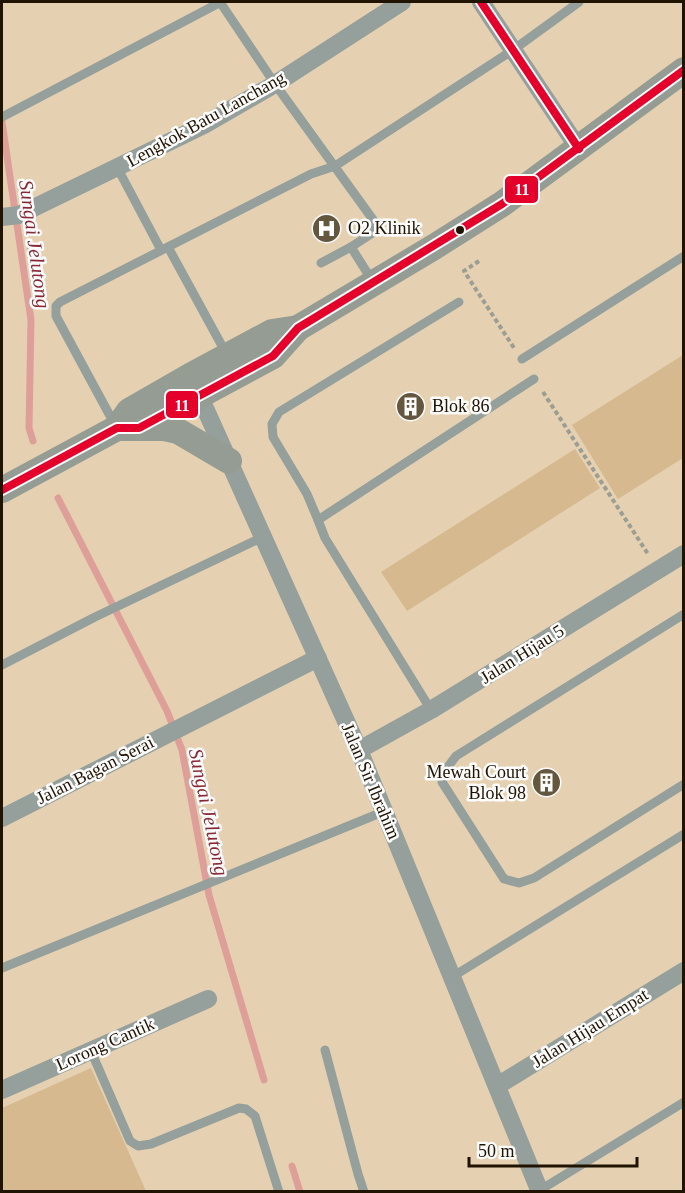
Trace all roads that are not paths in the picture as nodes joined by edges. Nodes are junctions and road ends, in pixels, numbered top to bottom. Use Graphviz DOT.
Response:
graph roads {
  1 [pos="220,2"];
  2 [pos="402,2"];
  3 [pos="481,2"];
  4 [pos="579,2"];
  5 [pos="513,50"];
  6 [pos="684,70"];
  7 [pos="275,84"];
  8 [pos="4,116"];
  9 [pos="579,149"];
  10 [pos="335,166"];
  11 [pos="118,168"];
  12 [pos="2,218"];
  13 [pos="351,247"];
  14 [pos="164,248"];
  15 [pos="684,256"];
  16 [pos="321,263"];
  17 [pos="373,282"];
  18 [pos="459,302"];
  19 [pos="298,328"];
  20 [pos="228,356"];
  21 [pos="522,359"];
  22 [pos="534,379"];
  23 [pos="195,386"];
  24 [pos="128,428"];
  25 [pos="229,461"];
  26 [pos="2,490"];
  27 [pos="318,520"];
  28 [pos="263,537"];
  29 [pos="684,554"];
  30 [pos="684,614"];
  31 [pos="318,658"];
  32 [pos="2,665"];
  33 [pos="431,710"];
  34 [pos="359,750"];
  35 [pos="684,784"];
  36 [pos="385,811"];
  37 [pos="2,818"];
  38 [pos="683,835"];
  39 [pos="2,968"];
  40 [pos="684,970"];
  41 [pos="452,978"];
  42 [pos="208,999"];
  43 [pos="325,1050"];
  44 [pos="91,1051"];
  45 [pos="496,1086"];
  46 [pos="2,1090"];
  47 [pos="684,1102"];
  48 [pos="279,1191"];
  49 [pos="364,1191"];
  50 [pos="540,1191"];
  1 -- 7 [label="lane"];
  1 -- 8 [label="lane"];
  2 -- 7 [label="street, Lengkok Batu Lanchang"];
  3 -- 5 [label="street"];
  4 -- 5 [label="lane"];
  5 -- 9 [label="street"];
  5 -- 10 [label="lane"];
  6 -- 9 [label="main road"];
  7 -- 10 [label="lane"];
  7 -- 11 [label="street, Lengkok Batu Lanchang"];
  9 -- 17 [label="main road"];
  10 -- 13 [label="lane"];
  10 -- 14 [label="lane"];
  11 -- 12 [label="street, Lengkok Batu Lanchang"];
  11 -- 14 [label="lane"];
  13 -- 16 [label="lane"];
  13 -- 17 [label="lane"];
  14 -- 20 [label="lane"];
  14 -- 24 [label="lane"];
  15 -- 21 [label="lane"];
  17 -- 19 [label="main road"];
  18 -- 27 [label="lane"];
  19 -- 20 [label="main road"];
  19 -- 23 [label="main road"];
  20 -- 23 [label="main road"];
  22 -- 27 [label="lane"];
  23 -- 24 [label="main road"];
  23 -- 25 [label="street, Jalan Sir Ibrahim"];
  24 -- 25 [label="main road"];
  24 -- 26 [label="main road"];
  25 -- 28 [label="street, Jalan Sir Ibrahim"];
  27 -- 33 [label="lane"];
  28 -- 31 [label="street, Jalan Sir Ibrahim"];
  28 -- 32 [label="lane"];
  29 -- 33 [label="street, Jalan Hijau 5"];
  30 -- 35 [label="lane"];
  31 -- 34 [label="street, Jalan Sir Ibrahim"];
  31 -- 37 [label="street, Jalan Bagan Serai"];
  33 -- 34 [label="street, Jalan Hijau 5"];
  34 -- 36 [label="street, Jalan Sir Ibrahim"];
  36 -- 39 [label="lane"];
  36 -- 41 [label="street, Jalan Sir Ibrahim"];
  38 -- 41 [label="lane"];
  40 -- 45 [label="street, Jalan Hijau Empat"];
  41 -- 45 [label="street, Jalan Sir Ibrahim"];
  42 -- 44 [label="street, Lorong Cantik"];
  43 -- 49 [label="lane"];
  44 -- 46 [label="street, Lorong Cantik"];
  44 -- 48 [label="lane"];
  45 -- 50 [label="street, Jalan Sir Ibrahim"];
  47 -- 50 [label="lane"];
}
